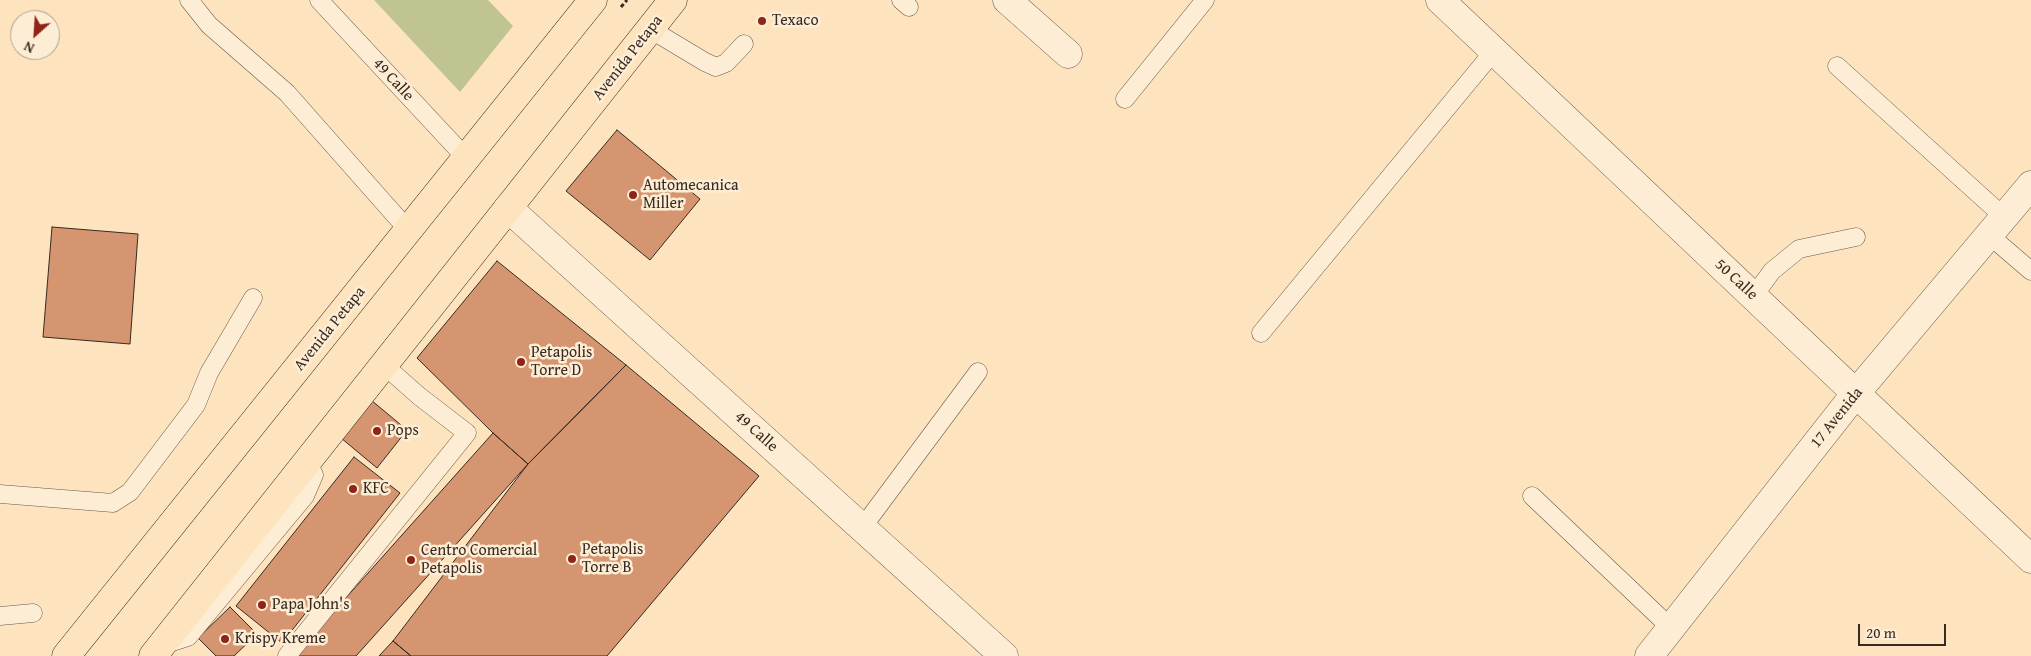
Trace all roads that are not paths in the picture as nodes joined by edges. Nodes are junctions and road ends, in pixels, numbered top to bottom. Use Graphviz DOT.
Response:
graph roads {
  1 [pos="189,0"];
  2 [pos="318,0"];
  3 [pos="593,0"];
  4 [pos="673,0"];
  5 [pos="1008,0"];
  6 [pos="1205,0"];
  7 [pos="1440,0"];
  8 [pos="650,29"];
  9 [pos="744,44"];
  10 [pos="1494,51"];
  11 [pos="1068,54"];
  12 [pos="1837,66"];
  13 [pos="1125,99"];
  14 [pos="467,159"];
  15 [pos="2031,185"];
  16 [pos="508,208"];
  17 [pos="1996,226"];
  18 [pos="409,231"];
  19 [pos="1856,236"];
  20 [pos="2031,271"];
  21 [pos="1754,296"];
  22 [pos="253,298"];
  23 [pos="1260,333"];
  24 [pos="385,366"];
  25 [pos="978,372"];
  26 [pos="1856,393"];
  27 [pos="0,494"];
  28 [pos="1532,496"];
  29 [pos="862,528"];
  30 [pos="2031,559"];
  31 [pos="33,613"];
  32 [pos="0,616"];
  33 [pos="1670,628"];
  34 [pos="164,652"];
  35 [pos="66,656"];
  36 [pos="287,656"];
  37 [pos="1004,656"];
  38 [pos="1649,656"];
  1 -- 18 [label="lane"];
  2 -- 14 [label="lane, 49 Calle"];
  3 -- 14 [label="main road, Avenida Petapa"];
  4 -- 8 [label="main road, Avenida Petapa"];
  5 -- 11 [label="street"];
  6 -- 13 [label="lane"];
  7 -- 10 [label="street, 50 Calle"];
  8 -- 9 [label="lane"];
  8 -- 16 [label="main road, Avenida Petapa"];
  10 -- 21 [label="street, 50 Calle"];
  10 -- 23 [label="lane"];
  12 -- 17 [label="lane"];
  14 -- 18 [label="main road, Avenida Petapa"];
  15 -- 17 [label="street, 17 Avenida"];
  16 -- 24 [label="main road, Avenida Petapa"];
  16 -- 29 [label="street, 49 Calle"];
  17 -- 20 [label="lane"];
  17 -- 26 [label="street, 17 Avenida"];
  18 -- 35 [label="main road, Avenida Petapa"];
  19 -- 21 [label="lane"];
  21 -- 26 [label="street, 50 Calle"];
  22 -- 27 [label="lane"];
  24 -- 34 [label="main road, Avenida Petapa"];
  24 -- 36 [label="lane"];
  25 -- 29 [label="lane"];
  26 -- 30 [label="street, 50 Calle"];
  26 -- 33 [label="street, 17 Avenida"];
  28 -- 33 [label="lane"];
  29 -- 37 [label="street, 49 Calle"];
  31 -- 32 [label="lane"];
  33 -- 38 [label="street, 17 Avenida"];
}
